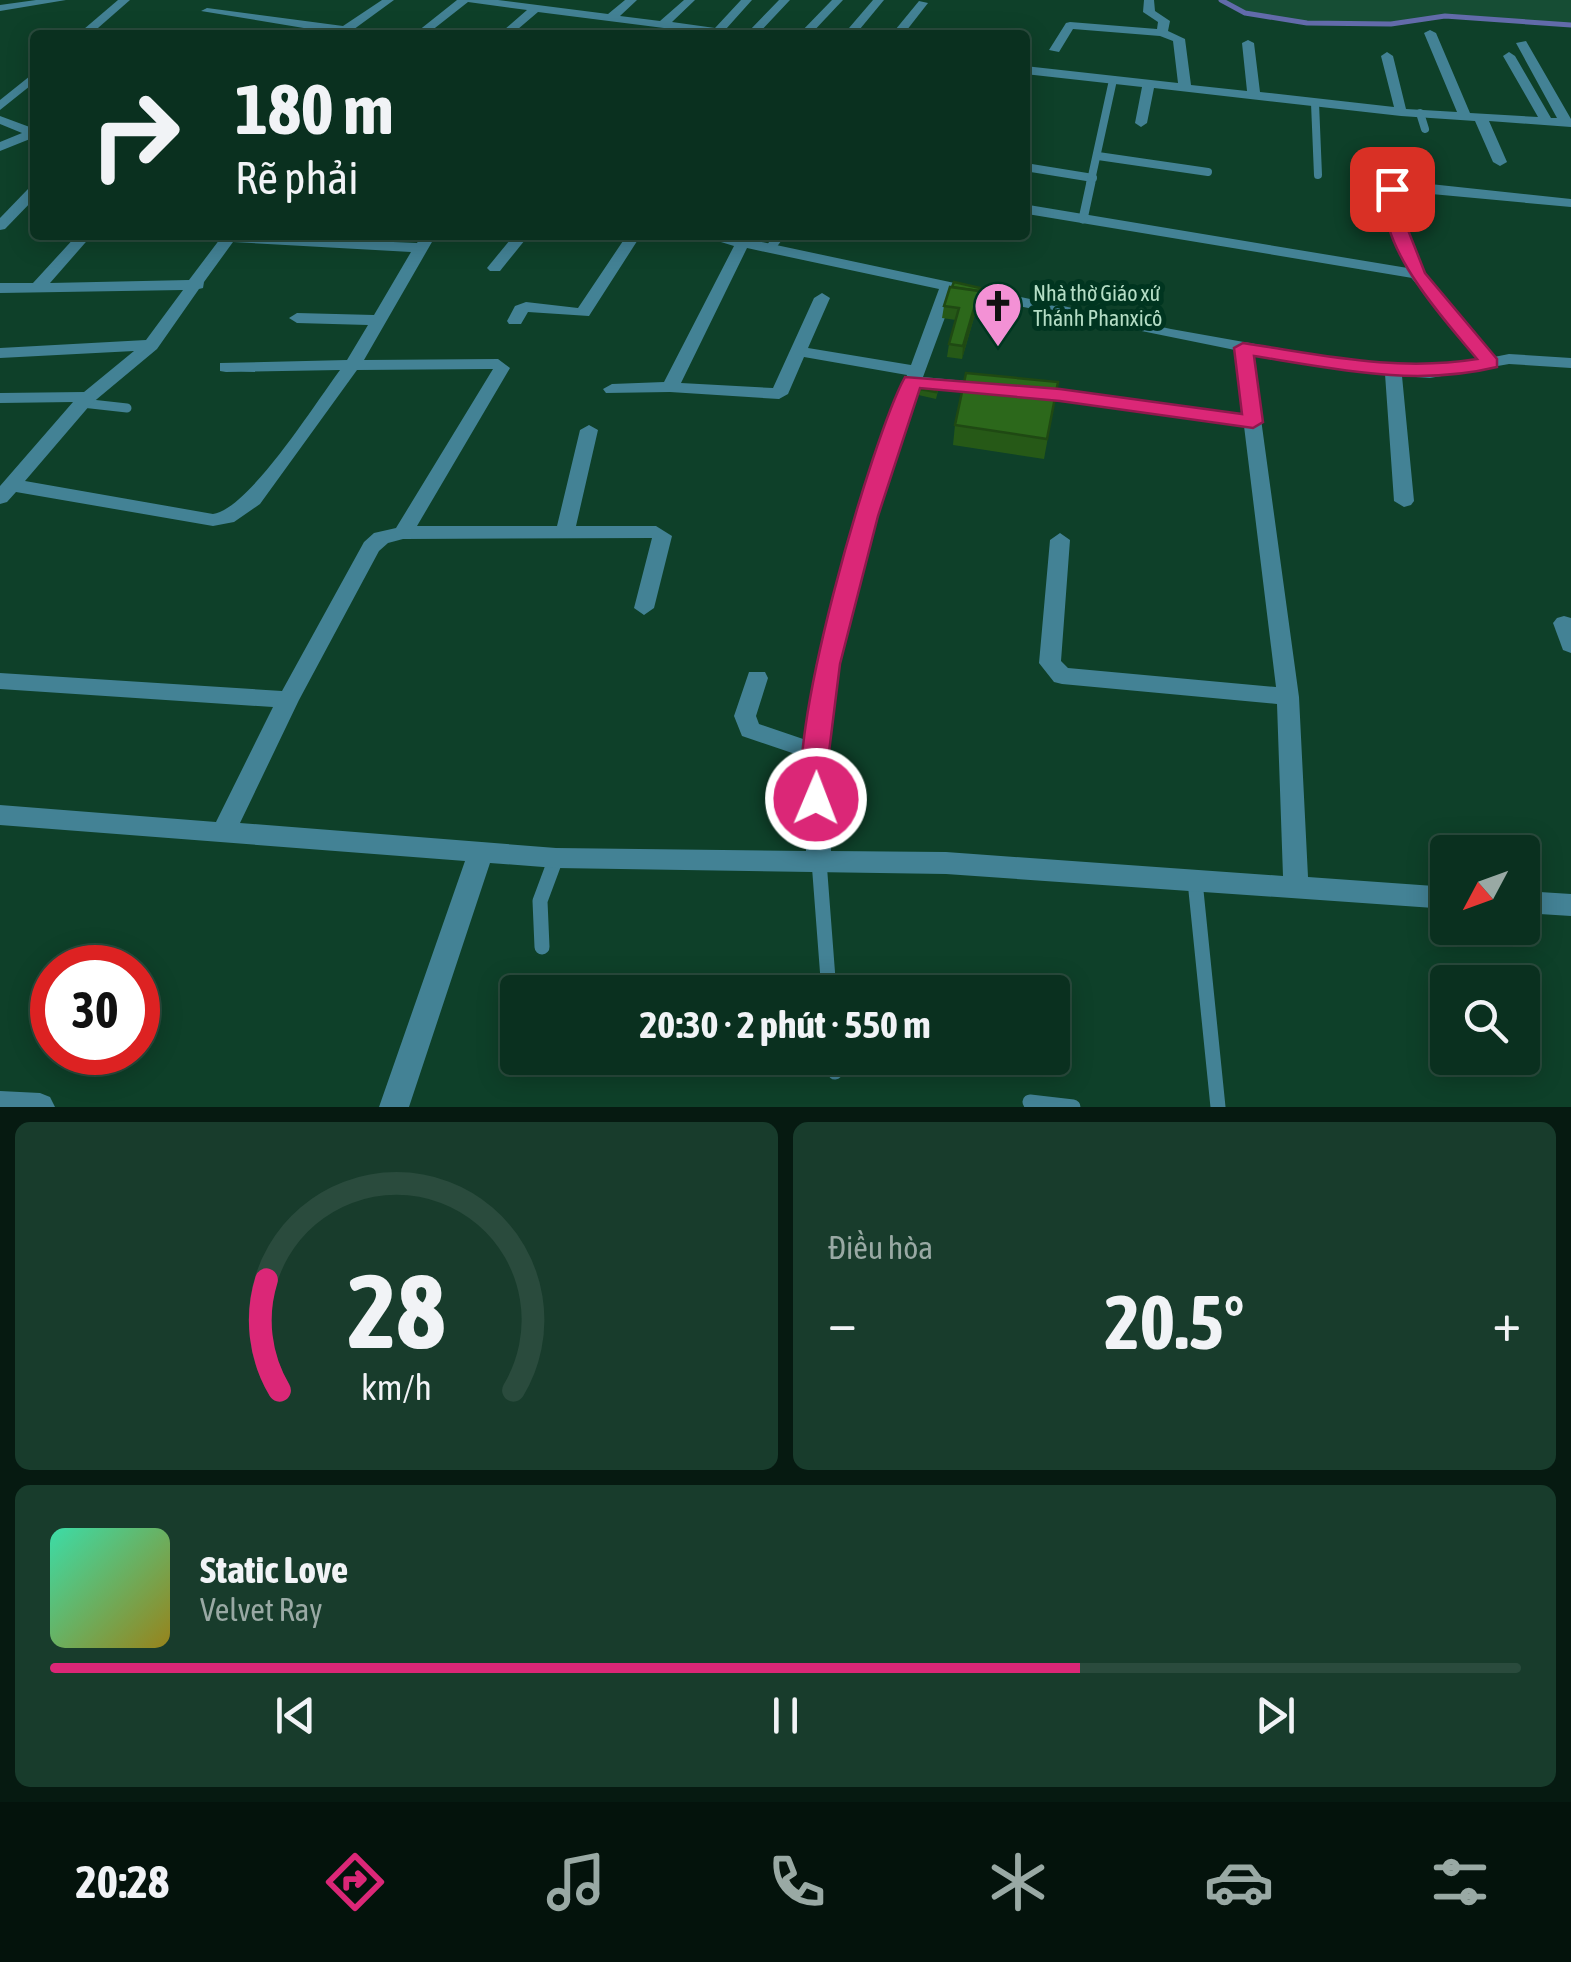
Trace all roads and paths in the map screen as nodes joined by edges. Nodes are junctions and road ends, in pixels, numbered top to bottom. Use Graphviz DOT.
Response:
graph roads {
  1 [pos="61,0"];
  2 [pos="124,0"];
  3 [pos="389,0"];
  4 [pos="464,0"];
  5 [pos="472,0"];
  6 [pos="573,0"];
  7 [pos="632,0"];
  8 [pos="690,0"];
  9 [pos="747,0"];
  10 [pos="785,0"];
  11 [pos="838,0"];
  12 [pos="879,0"];
  13 [pos="1149,0"];
  14 [pos="34,2"];
  15 [pos="923,2"];
  16 [pos="527,5"];
  17 [pos="0,9"];
  18 [pos="1076,9"];
  19 [pos="207,12"];
  20 [pos="561,12"];
  21 [pos="615,18"];
  22 [pos="283,20"];
  23 [pos="663,24"];
  24 [pos="1070,25"];
  25 [pos="89,30"];
  26 [pos="268,30"];
  27 [pos="332,30"];
  28 [pos="345,30"];
  29 [pos="425,30"];
  30 [pos="508,30"];
  31 [pos="606,30"];
  32 [pos="704,30"];
  33 [pos="720,30"];
  34 [pos="754,30"];
  35 [pos="809,30"];
  36 [pos="852,30"];
  37 [pos="901,30"];
  38 [pos="1430,32"];
  39 [pos="1162,33"];
  40 [pos="1248,43"];
  41 [pos="1522,43"];
  42 [pos="1055,50"];
  43 [pos="1387,56"];
  44 [pos="1509,56"];
  45 [pos="1030,71"];
  46 [pos="30,80"];
  47 [pos="1112,80"];
  48 [pos="1148,85"];
  49 [pos="1185,89"];
  50 [pos="1254,97"];
  51 [pos="1315,103"];
  52 [pos="0,106"];
  53 [pos="1402,112"];
  54 [pos="1420,114"];
  55 [pos="1474,118"];
  56 [pos="0,120"];
  57 [pos="1142,122"];
  58 [pos="1548,123"];
  59 [pos="1568,123"];
  60 [pos="1425,128"];
  61 [pos="30,131"];
  62 [pos="30,135"];
  63 [pos="0,147"];
  64 [pos="1098,156"];
  65 [pos="1500,162"];
  66 [pos="1030,168"];
  67 [pos="1208,172"];
  68 [pos="1318,176"];
  69 [pos="1094,178"];
  70 [pos="30,194"];
  71 [pos="1571,203"];
  72 [pos="1030,210"];
  73 [pos="1083,219"];
  74 [pos="0,226"];
  75 [pos="80,240"];
  76 [pos="227,240"];
  77 [pos="359,240"];
  78 [pos="518,240"];
  79 [pos="631,240"];
  80 [pos="732,240"];
  81 [pos="776,241"];
  82 [pos="424,242"];
  83 [pos="743,242"];
  84 [pos="495,268"];
  85 [pos="1416,274"];
  86 [pos="948,284"];
  87 [pos="198,286"];
  88 [pos="38,287"];
  89 [pos="0,288"];
  90 [pos="822,298"];
  91 [pos="298,318"];
  92 [pos="379,320"];
  93 [pos="515,322"];
  94 [pos="151,345"];
  95 [pos="1243,348"];
  96 [pos="798,351"];
  97 [pos="1,353"];
  98 [pos="1571,362"];
  99 [pos="1490,363"];
  100 [pos="352,365"];
  101 [pos="226,367"];
  102 [pos="1394,372"];
  103 [pos="914,376"];
  104 [pos="670,388"];
  105 [pos="612,389"];
  106 [pos="1001,390"];
  107 [pos="1021,392"];
  108 [pos="0,398"];
  109 [pos="85,400"];
  110 [pos="127,408"];
  111 [pos="1253,422"];
  112 [pos="589,430"];
  113 [pos="6,492"];
  114 [pos="1404,501"];
  115 [pos="403,532"];
  116 [pos="565,533"];
  117 [pos="1060,540"];
  118 [pos="644,608"];
  119 [pos="757,678"];
  120 [pos="0,682"];
  121 [pos="1288,697"];
  122 [pos="288,700"];
  123 [pos="816,752"];
  124 [pos="0,815"];
  125 [pos="225,830"];
  126 [pos="481,852"];
  127 [pos="556,858"];
  128 [pos="819,860"];
  129 [pos="1195,881"];
  130 [pos="1296,888"];
  131 [pos="1430,897"];
  132 [pos="1540,903"];
  133 [pos="1571,905"];
  134 [pos="542,947"];
  135 [pos="828,975"];
  136 [pos="1030,1102"];
  137 [pos="0,1105"];
  138 [pos="40,1107"];
  139 [pos="394,1107"];
  140 [pos="1072,1107"];
  141 [pos="1218,1107"];
  1 -- 14 [label="street"];
  2 -- 25 [label="street"];
  3 -- 28 [label="street"];
  4 -- 29 [label="street"];
  5 -- 16 [label="street"];
  6 -- 20 [label="street"];
  7 -- 21 [label="street"];
  8 -- 23 [label="street"];
  9 -- 33 [label="street"];
  10 -- 34 [label="street"];
  11 -- 35 [label="street"];
  12 -- 36 [label="street"];
  13 -- 39 [label="street"];
  14 -- 17 [label="street"];
  15 -- 37 [label="street"];
  16 -- 20 [label="street"];
  16 -- 30 [label="street"];
  18 -- 24 [label="street"];
  19 -- 22 [label="street"];
  20 -- 21 [label="street"];
  21 -- 23 [label="street"];
  21 -- 31 [label="street"];
  22 -- 26 [label="street"];
  22 -- 27 [label="street"];
  23 -- 32 [label="street"];
  24 -- 39 [label="street"];
  24 -- 42 [label="street"];
  38 -- 55 [label="street"];
  39 -- 49 [label="street"];
  40 -- 50 [label="street"];
  41 -- 59 [label="street"];
  43 -- 53 [label="street"];
  44 -- 58 [label="street"];
  45 -- 47 [label="street"];
  46 -- 52 [label="street"];
  47 -- 48 [label="street"];
  47 -- 64 [label="lane"];
  48 -- 49 [label="street"];
  48 -- 57 [label="street"];
  49 -- 50 [label="street"];
  50 -- 51 [label="street"];
  51 -- 53 [label="street"];
  51 -- 68 [label="lane"];
  53 -- 54 [label="street"];
  54 -- 55 [label="street"];
  54 -- 60 [label="lane"];
  55 -- 58 [label="street"];
  55 -- 65 [label="street"];
  56 -- 61 [label="street"];
  58 -- 59 [label="street"];
  62 -- 63 [label="street"];
  64 -- 67 [label="lane"];
  64 -- 69 [label="lane"];
  66 -- 69 [label="lane"];
  69 -- 73 [label="lane"];
  70 -- 74 [label="street"];
  71 -- 85 [label="street"];
  72 -- 73 [label="lane"];
  73 -- 85 [label="lane"];
  75 -- 88 [label="street"];
  76 -- 87 [label="street"];
  77 -- 82 [label="street"];
  78 -- 84 [label="street"];
  79 -- 93 [label="street"];
  80 -- 83 [label="street"];
  81 -- 83 [label="street"];
  81 -- 86 [label="street"];
  82 -- 92 [label="street"];
  83 -- 104 [label="street"];
  85 -- 99 [label="street"];
  86 -- 95 [label="street"];
  86 -- 103 [label="street"];
  87 -- 88 [label="street"];
  87 -- 94 [label="street"];
  88 -- 89 [label="street"];
  90 -- 96 [label="street"];
  91 -- 92 [label="street"];
  92 -- 100 [label="street"];
  94 -- 97 [label="street"];
  94 -- 109 [label="street"];
  95 -- 102 [label="street"];
  95 -- 111 [label="street"];
  96 -- 103 [label="street"];
  96 -- 104 [label="street"];
  98 -- 99 [label="street"];
  99 -- 102 [label="street"];
  100 -- 101 [label="street"];
  100 -- 113 [label="street"];
  100 -- 115 [label="street"];
  102 -- 114 [label="street"];
  103 -- 106 [label="street"];
  103 -- 123 [label="street"];
  104 -- 105 [label="street"];
  107 -- 111 [label="street"];
  108 -- 109 [label="street"];
  109 -- 110 [label="lane"];
  109 -- 113 [label="street"];
  111 -- 121 [label="street"];
  112 -- 116 [label="street"];
  115 -- 116 [label="street"];
  115 -- 122 [label="street"];
  116 -- 118 [label="street"];
  117 -- 121 [label="street"];
  119 -- 123 [label="street"];
  120 -- 122 [label="street"];
  121 -- 130 [label="street"];
  122 -- 125 [label="street"];
  123 -- 128 [label="street"];
  124 -- 125 [label="street"];
  125 -- 126 [label="street"];
  126 -- 127 [label="street"];
  126 -- 139 [label="street"];
  127 -- 128 [label="street"];
  127 -- 134 [label="lane"];
  128 -- 129 [label="street"];
  128 -- 135 [label="lane"];
  129 -- 130 [label="street"];
  129 -- 141 [label="lane"];
  130 -- 131 [label="street"];
  132 -- 133 [label="street"];
  136 -- 140 [label="lane"];
  137 -- 138 [label="street"];
}
